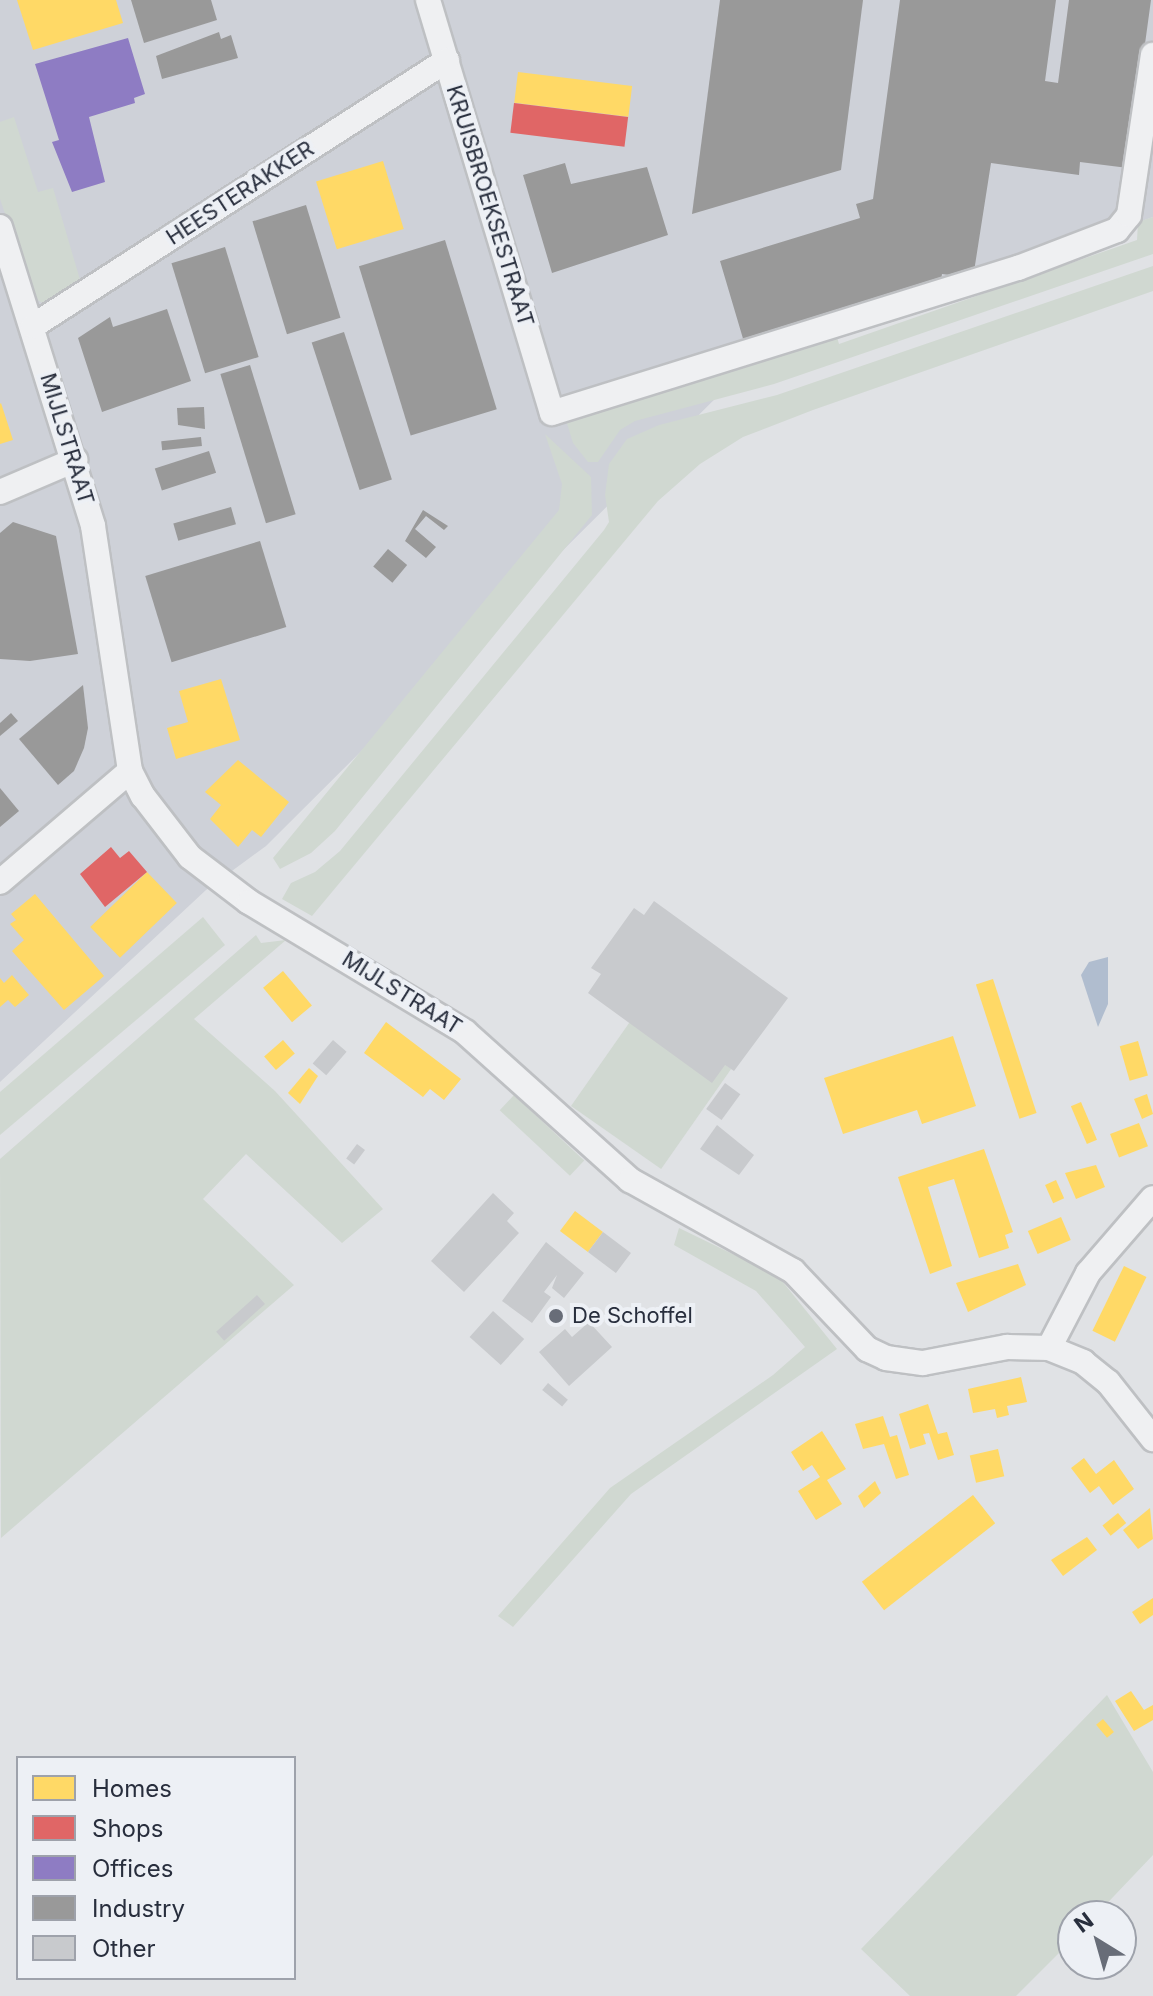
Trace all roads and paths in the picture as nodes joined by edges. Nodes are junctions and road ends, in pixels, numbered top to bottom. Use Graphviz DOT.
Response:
graph roads {
  1 [pos="428,0"];
  2 [pos="1153,55"];
  3 [pos="447,60"];
  4 [pos="0,227"];
  5 [pos="33,326"];
  6 [pos="75,460"];
  7 [pos="0,492"];
  8 [pos="130,771"];
  9 [pos="0,882"];
  10 [pos="1153,1198"];
  11 [pos="1049,1348"];
  12 [pos="1153,1439"];
  1 -- 3 [label="street, KRUISBROEKSESTRAAT"];
  2 -- 3 [label="street, KRUISBROEKSESTRAAT"];
  3 -- 5 [label="street, HEESTERAKKER"];
  4 -- 5 [label="street, MIJLSTRAAT"];
  5 -- 6 [label="street, MIJLSTRAAT"];
  6 -- 7 [label="street"];
  6 -- 8 [label="street, MIJLSTRAAT"];
  8 -- 9 [label="street"];
  8 -- 11 [label="street, MIJLSTRAAT"];
  10 -- 11 [label="street"];
  11 -- 12 [label="street, MIJLSTRAAT"];
}
